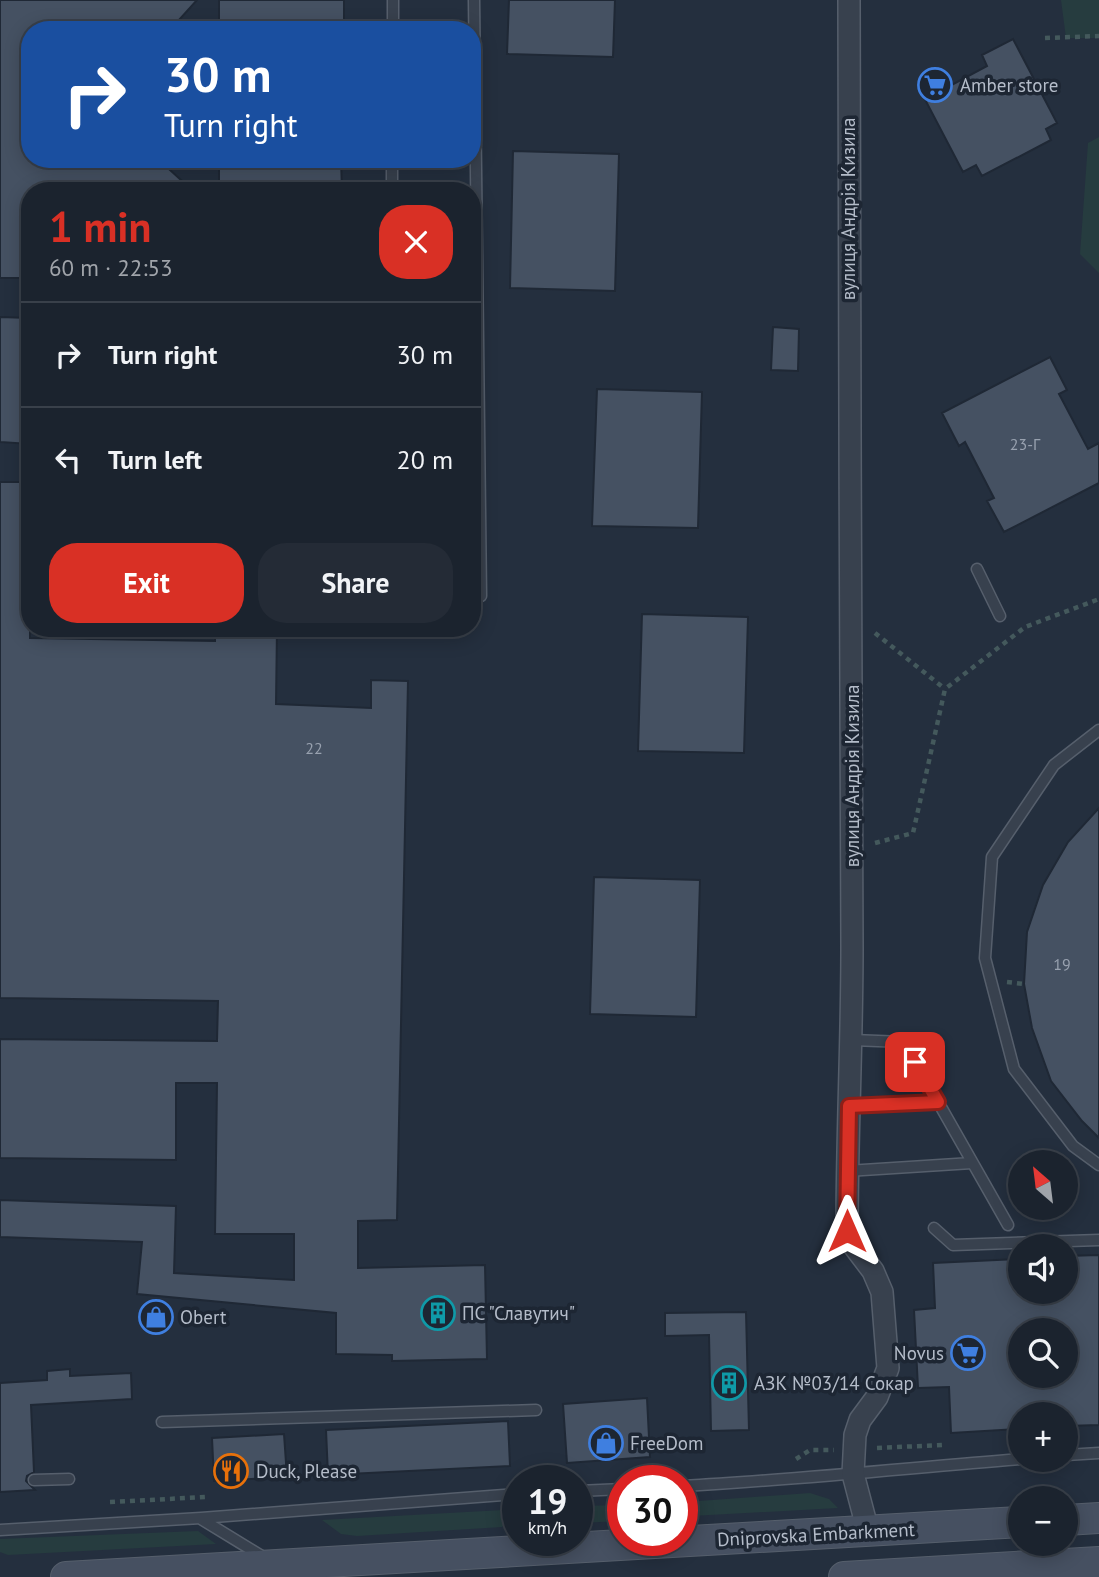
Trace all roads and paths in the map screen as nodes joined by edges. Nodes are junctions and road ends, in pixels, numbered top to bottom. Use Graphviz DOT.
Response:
graph roads {
  1 [pos="393,0"];
  2 [pos="474,0"];
  3 [pos="849,0"];
  4 [pos="393,21"];
  5 [pos="474,21"];
  6 [pos="1099,36"];
  7 [pos="1045,38"];
  8 [pos="976,569"];
  9 [pos="1099,599"];
  10 [pos="852,614"];
  11 [pos="1000,616"];
  12 [pos="945,689"];
  13 [pos="1099,730"];
  14 [pos="852,849"];
  15 [pos="852,1040"];
  16 [pos="938,1102"];
  17 [pos="849,1106"];
  18 [pos="972,1163"];
  19 [pos="1099,1165"];
  20 [pos="847,1171"];
  21 [pos="1007,1225"];
  22 [pos="934,1228"];
  23 [pos="1099,1240"];
  24 [pos="536,1410"];
  25 [pos="162,1422"];
  26 [pos="951,1444"];
  27 [pos="853,1449"];
  28 [pos="1099,1453"];
  29 [pos="1078,1454"];
  30 [pos="1008,1460"];
  31 [pos="853,1474"];
  32 [pos="69,1479"];
  33 [pos="34,1480"];
  34 [pos="698,1485"];
  35 [pos="502,1495"];
  36 [pos="201,1518"];
  37 [pos="1099,1518"];
  38 [pos="1078,1519"];
  39 [pos="1008,1523"];
  40 [pos="0,1530"];
  41 [pos="868,1531"];
  42 [pos="593,1542"];
  43 [pos="502,1547"];
  44 [pos="1099,1562"];
  45 [pos="276,1565"];
  46 [pos="66,1577"];
  47 [pos="844,1577"];
  1 -- 4 [label="lane"];
  2 -- 5 [label="lane"];
  3 -- 10 [label="street, вулиця Андрія Кизила"];
  6 -- 7 [label="path"];
  8 -- 11 [label="lane"];
  9 -- 12 [label="path"];
  10 -- 12 [label="path"];
  10 -- 14 [label="street, вулиця Андрія Кизила"];
  12 -- 14 [label="path"];
  13 -- 19 [label="lane"];
  14 -- 15 [label="street, вулиця Андрія Кизила"];
  15 -- 16 [label="lane"];
  15 -- 17 [label="street, вулиця Андрія Кизила"];
  16 -- 17 [label="lane"];
  16 -- 18 [label="lane"];
  17 -- 20 [label="street, вулиця Андрія Кизила"];
  18 -- 20 [label="lane"];
  18 -- 21 [label="lane"];
  20 -- 27 [label="street, вулиця Андрія Кизила"];
  22 -- 23 [label="lane"];
  24 -- 25 [label="lane"];
  26 -- 27 [label="path"];
  27 -- 31 [label="street, вулиця Андрія Кизила"];
  28 -- 29 [label="lane"];
  30 -- 31 [label="lane"];
  31 -- 34 [label="lane"];
  31 -- 41 [label="street, вулиця Андрія Кизила"];
  32 -- 33 [label="lane"];
  35 -- 36 [label="lane"];
  36 -- 40 [label="lane"];
  36 -- 45 [label="lane"];
  37 -- 38 [label="main road"];
  39 -- 41 [label="main road, Dniprovska Embarkment"];
  41 -- 42 [label="main road, Dniprovska Embarkment"];
  43 -- 45 [label="main road, Dniprovska Embarkment"];
  44 -- 47 [label="main road"];
  45 -- 46 [label="main road, Dniprovska Embarkment"];
}
